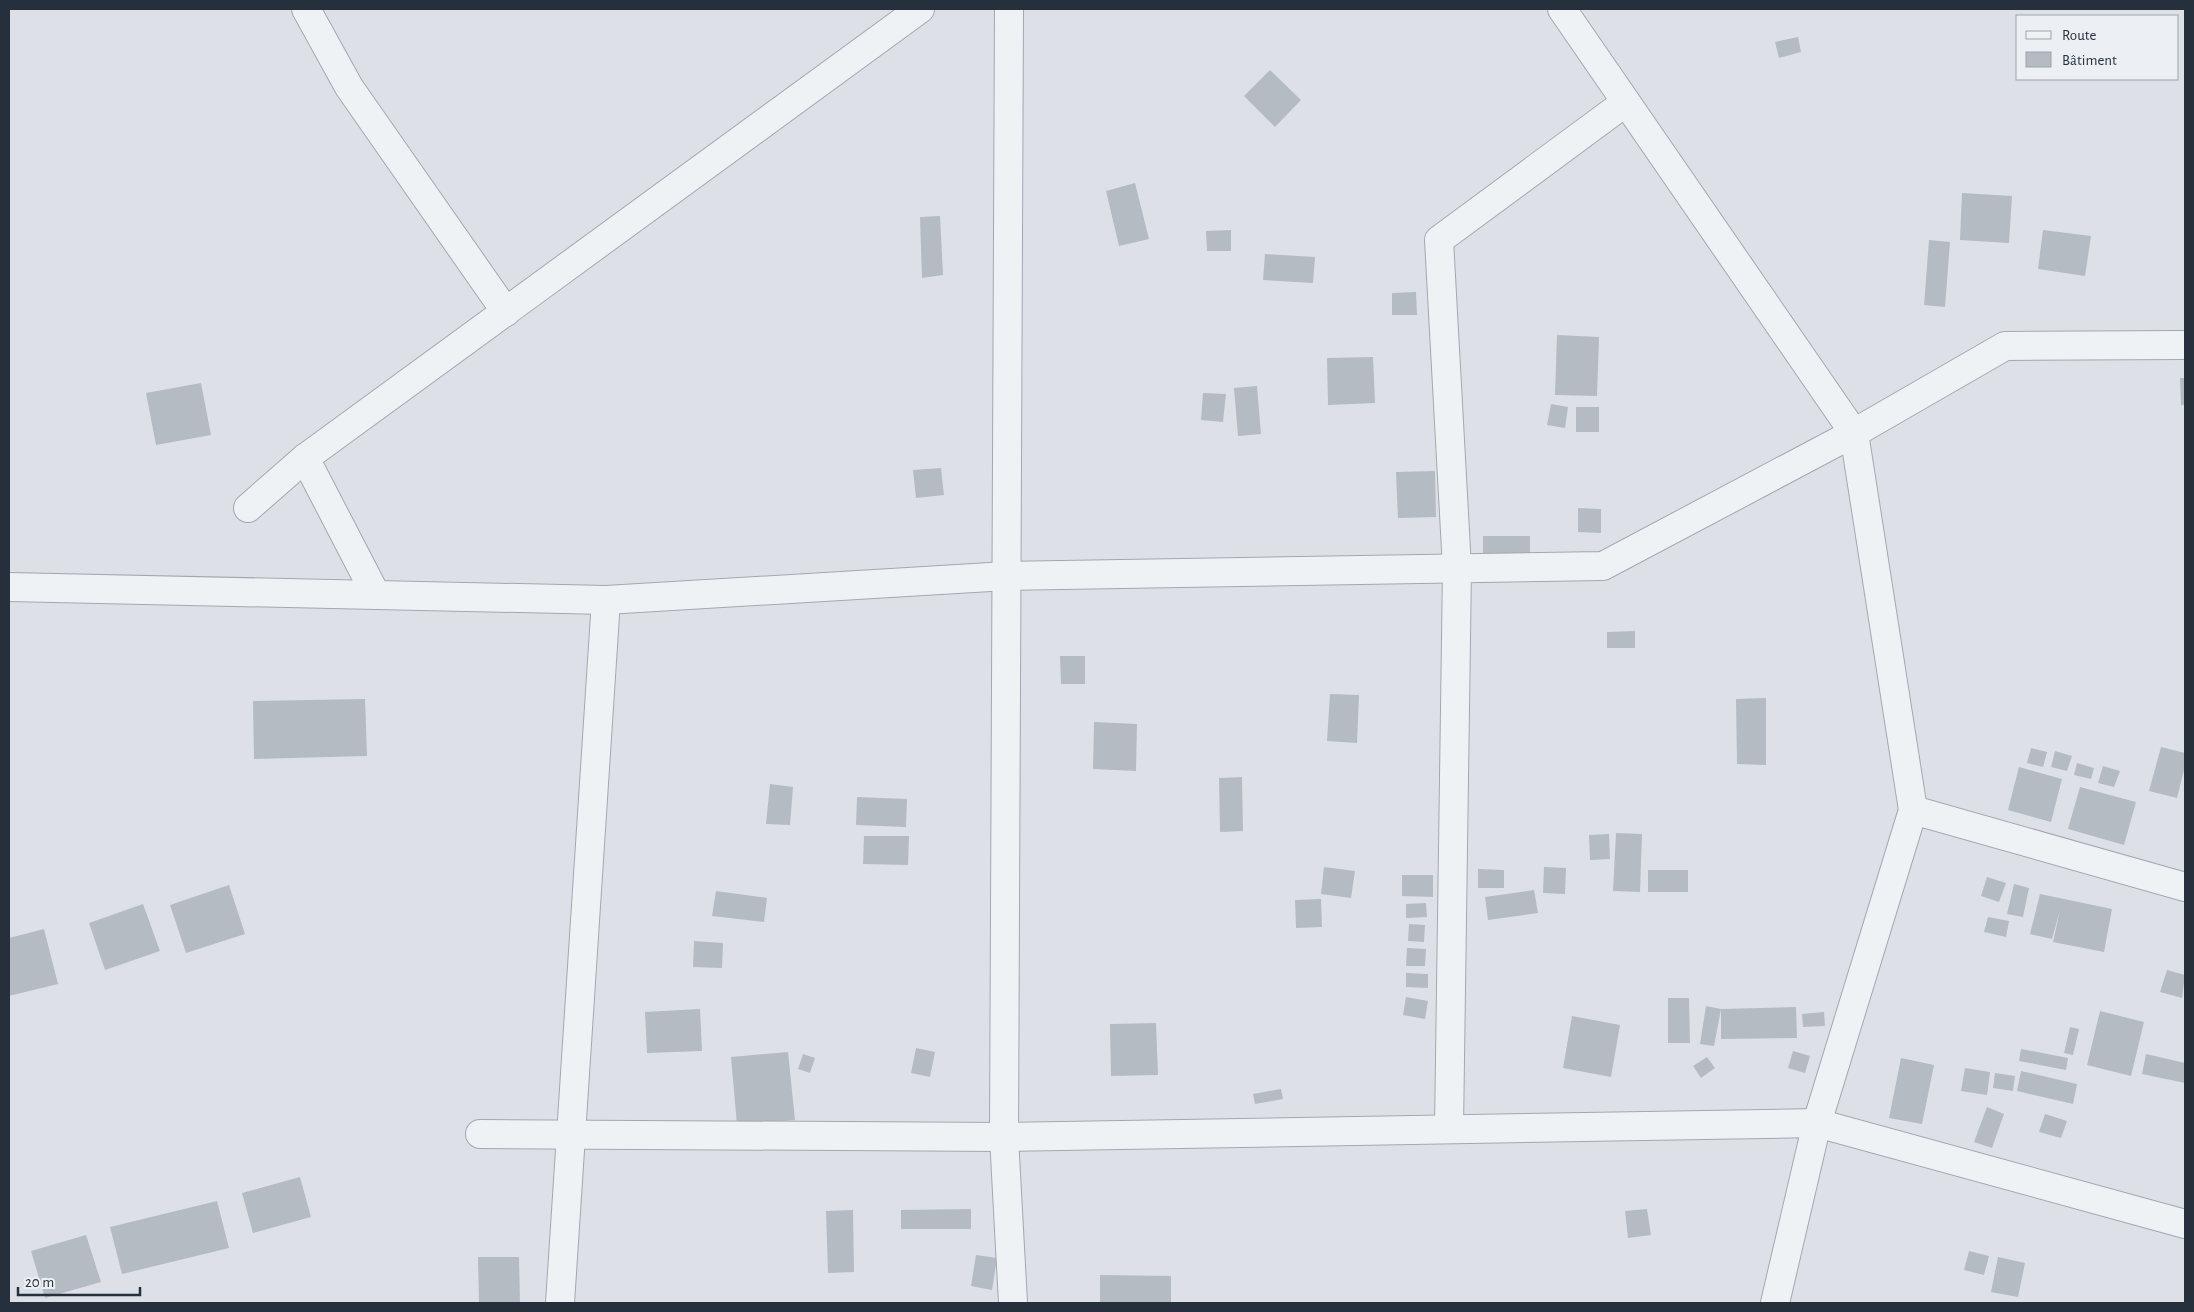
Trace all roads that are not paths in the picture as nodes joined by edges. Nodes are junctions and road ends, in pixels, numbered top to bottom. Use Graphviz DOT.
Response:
graph roads {
  1 [pos="306,9"];
  2 [pos="920,9"];
  3 [pos="1009,9"];
  4 [pos="1562,9"];
  5 [pos="1626,102"];
  6 [pos="506,312"];
  7 [pos="2185,344"];
  8 [pos="1854,433"];
  9 [pos="305,458"];
  10 [pos="248,508"];
  11 [pos="1457,568"];
  12 [pos="1007,576"];
  13 [pos="9,587"];
  14 [pos="376,595"];
  15 [pos="606,600"];
  16 [pos="1913,810"];
  17 [pos="2185,887"];
  18 [pos="1817,1123"];
  19 [pos="1449,1129"];
  20 [pos="480,1134"];
  21 [pos="571,1136"];
  22 [pos="1004,1137"];
  23 [pos="2185,1224"];
  24 [pos="560,1303"];
  25 [pos="1012,1303"];
  26 [pos="1775,1303"];
  1 -- 6 [label="street"];
  2 -- 6 [label="street"];
  3 -- 12 [label="street"];
  4 -- 5 [label="street"];
  5 -- 8 [label="street"];
  5 -- 11 [label="street"];
  6 -- 9 [label="street"];
  7 -- 8 [label="street"];
  8 -- 11 [label="street"];
  8 -- 16 [label="street"];
  9 -- 10 [label="street"];
  9 -- 14 [label="street"];
  11 -- 12 [label="street"];
  11 -- 19 [label="street"];
  12 -- 15 [label="street"];
  12 -- 22 [label="street"];
  13 -- 14 [label="street"];
  14 -- 15 [label="street"];
  15 -- 21 [label="street"];
  16 -- 17 [label="street"];
  16 -- 18 [label="street"];
  18 -- 19 [label="street"];
  18 -- 23 [label="street"];
  18 -- 26 [label="street"];
  19 -- 22 [label="street"];
  20 -- 21 [label="street"];
  21 -- 22 [label="street"];
  21 -- 24 [label="street"];
  22 -- 25 [label="street"];
}
